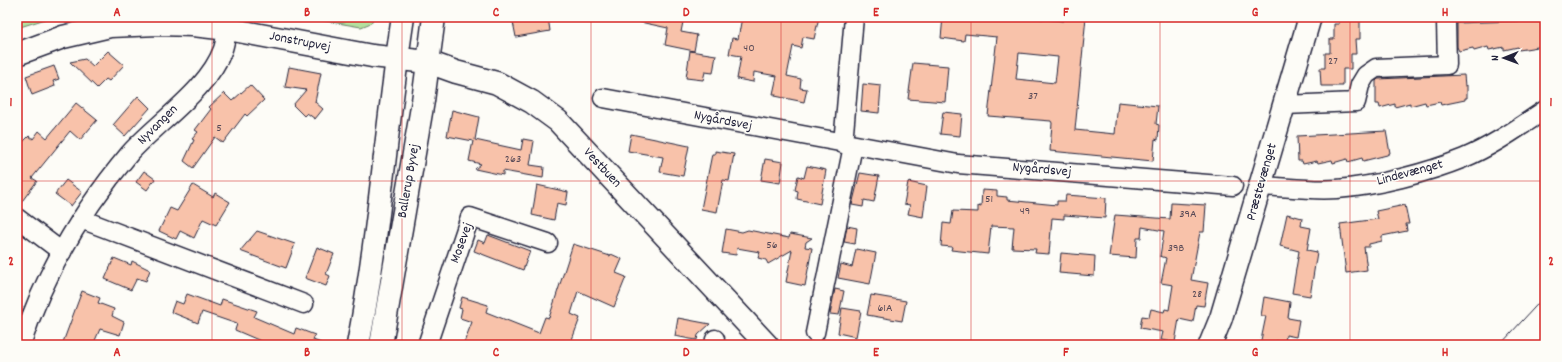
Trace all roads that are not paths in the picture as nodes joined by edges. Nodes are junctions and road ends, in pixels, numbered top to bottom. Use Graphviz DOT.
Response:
graph roads {
  1 [pos="403,17"];
  2 [pos="434,17"];
  3 [pos="854,17"];
  4 [pos="1310,17"];
  5 [pos="1448,17"];
  6 [pos="228,29"];
  7 [pos="17,54"];
  8 [pos="396,58"];
  9 [pos="428,62"];
  10 [pos="603,98"];
  11 [pos="1285,105"];
  12 [pos="1545,110"];
  13 [pos="848,145"];
  14 [pos="1233,186"];
  15 [pos="1261,186"];
  16 [pos="17,218"];
  17 [pos="81,219"];
  18 [pos="548,243"];
  19 [pos="62,252"];
  20 [pos="304,304"];
  21 [pos="815,333"];
  22 [pos="21,345"];
  23 [pos="358,345"];
  24 [pos="381,345"];
  25 [pos="427,345"];
  26 [pos="766,345"];
  27 [pos="1210,345"];
  1 -- 8 [label="street, Ballerup Byvej"];
  2 -- 9 [label="street, Ballerup Byvej"];
  3 -- 13 [label="street"];
  4 -- 11 [label="street, Præstevænget"];
  5 -- 11 [label="street"];
  6 -- 7 [label="street, Jonstrupvej"];
  6 -- 8 [label="street, Jonstrupvej"];
  6 -- 17 [label="street, Nyvangen"];
  8 -- 9 [label="street, Vestbuen"];
  8 -- 23 [label="street, Ballerup Byvej"];
  9 -- 24 [label="street, Ballerup Byvej"];
  9 -- 26 [label="street, Vestbuen"];
  10 -- 13 [label="street, Nygårdsvej"];
  11 -- 15 [label="street, Præstevænget"];
  12 -- 15 [label="street, Lindevænget"];
  13 -- 14 [label="street, Nygårdsvej"];
  13 -- 21 [label="street"];
  15 -- 27 [label="street, Præstevænget"];
  16 -- 19 [label="street"];
  17 -- 19 [label="street, Nyvangen"];
  17 -- 20 [label="street"];
  18 -- 25 [label="street, Mosevej"];
  19 -- 22 [label="street, Nyvangen"];
}
